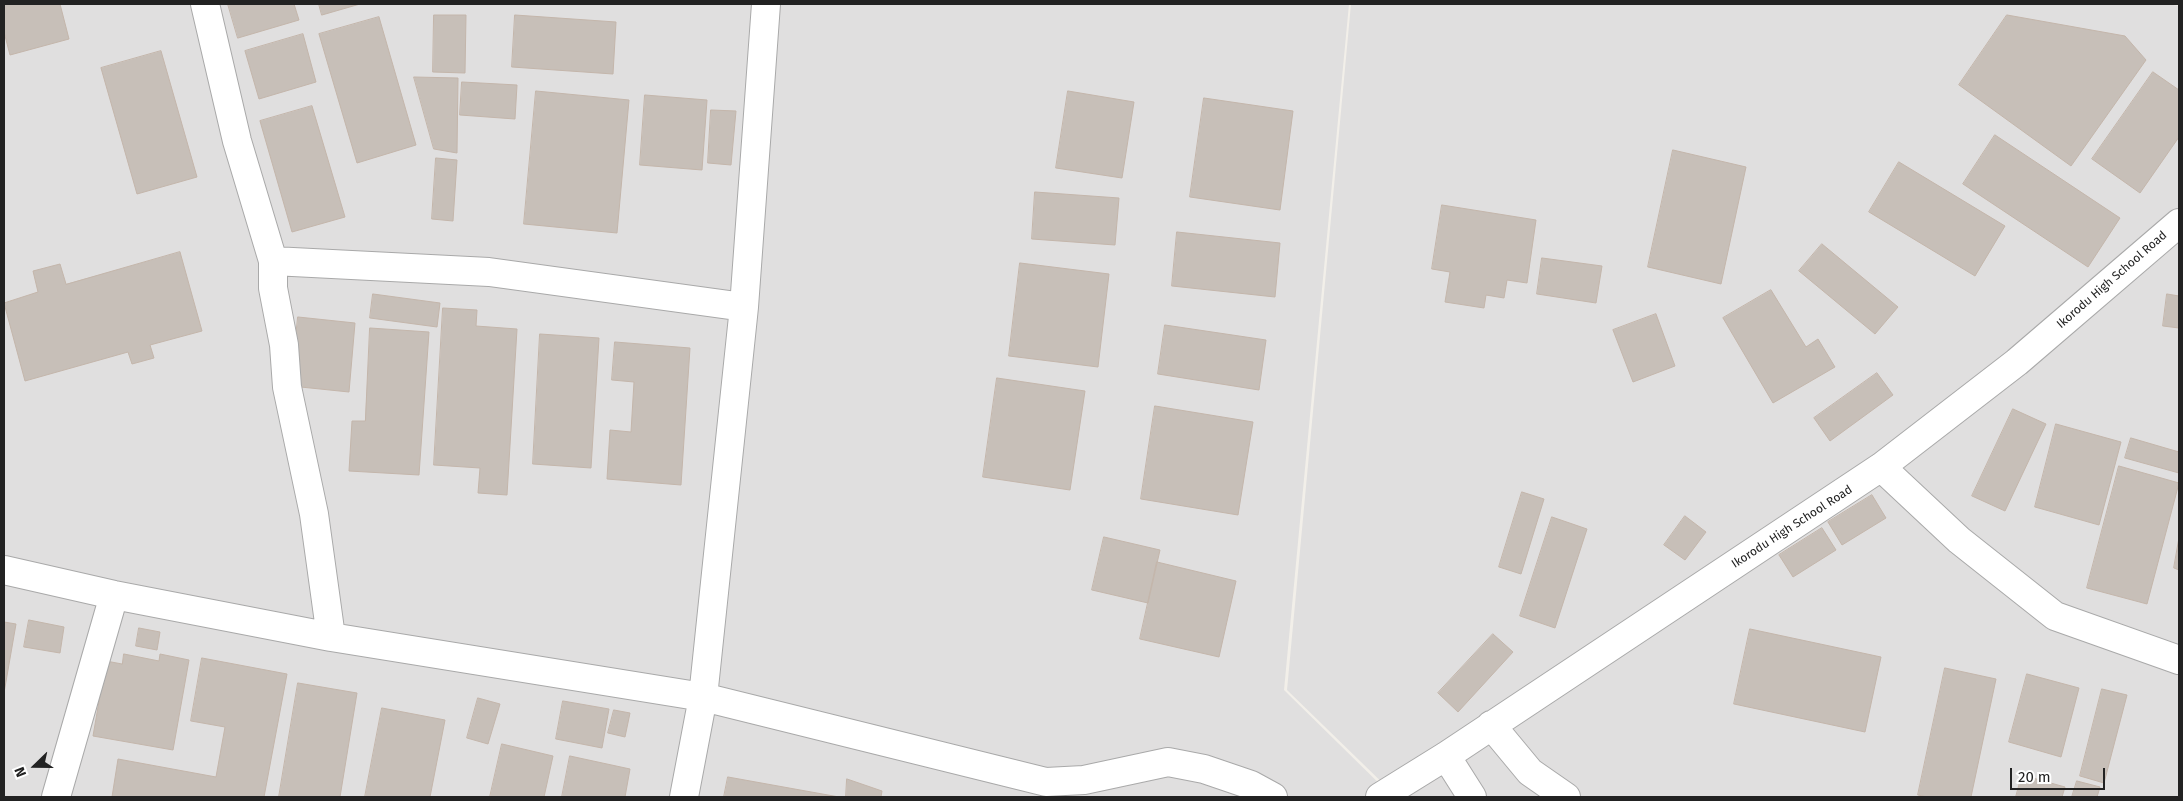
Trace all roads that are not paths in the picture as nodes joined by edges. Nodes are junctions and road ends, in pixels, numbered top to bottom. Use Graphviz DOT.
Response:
graph roads {
  1 [pos="205,4"];
  2 [pos="766,4"];
  3 [pos="2179,222"];
  4 [pos="273,261"];
  5 [pos="744,307"];
  6 [pos="1881,467"];
  7 [pos="4,570"];
  8 [pos="114,595"];
  9 [pos="331,636"];
  10 [pos="2179,660"];
  11 [pos="703,697"];
  12 [pos="1491,725"];
  13 [pos="1446,756"];
  14 [pos="56,797"];
  15 [pos="684,797"];
  16 [pos="1272,797"];
  17 [pos="1380,797"];
  18 [pos="1472,797"];
  19 [pos="1566,797"];
  1 -- 4 [label="street"];
  2 -- 5 [label="street"];
  3 -- 6 [label="street, Ikorodu High School Road"];
  4 -- 5 [label="street"];
  4 -- 9 [label="street"];
  5 -- 11 [label="street"];
  6 -- 10 [label="street"];
  6 -- 12 [label="street, Ikorodu High School Road"];
  7 -- 8 [label="street"];
  8 -- 9 [label="street"];
  8 -- 14 [label="street"];
  9 -- 11 [label="street"];
  11 -- 15 [label="street"];
  11 -- 16 [label="street"];
  12 -- 13 [label="street, Ikorodu High School Road"];
  12 -- 19 [label="street"];
  13 -- 17 [label="street, Ikorodu High School Road"];
  13 -- 18 [label="street"];
}
